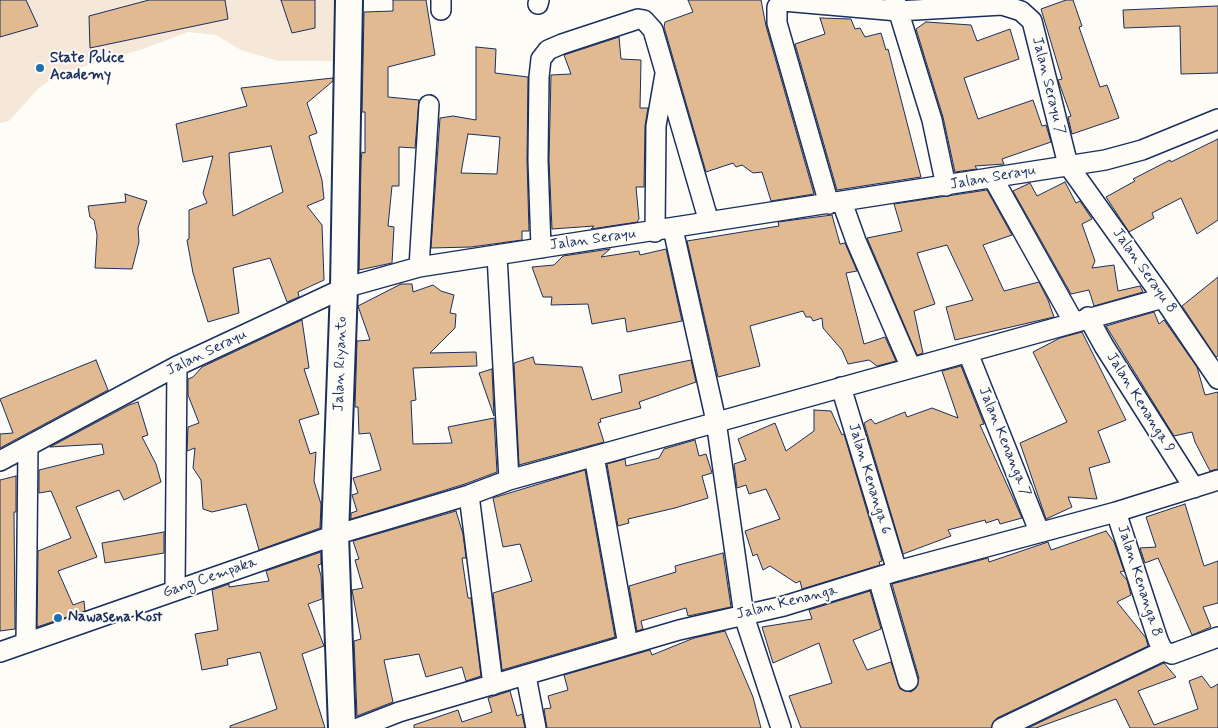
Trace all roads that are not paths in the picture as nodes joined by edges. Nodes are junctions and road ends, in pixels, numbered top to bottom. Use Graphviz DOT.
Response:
graph roads {
  1 [pos="349,0"];
  2 [pos="896,5"];
  3 [pos="666,72"];
  4 [pos="429,104"];
  5 [pos="1217,121"];
  6 [pos="1068,165"];
  7 [pos="992,178"];
  8 [pos="946,186"];
  9 [pos="836,203"];
  10 [pos="709,222"];
  11 [pos="664,230"];
  12 [pos="541,248"];
  13 [pos="497,255"];
  14 [pos="419,267"];
  15 [pos="344,288"];
  16 [pos="1163,298"];
  17 [pos="1081,319"];
  18 [pos="968,353"];
  19 [pos="177,366"];
  20 [pos="911,368"];
  21 [pos="1218,379"];
  22 [pos="841,387"];
  23 [pos="716,421"];
  24 [pos="28,446"];
  25 [pos="594,456"];
  26 [pos="0,461"];
  27 [pos="509,480"];
  28 [pos="1218,480"];
  29 [pos="1194,488"];
  30 [pos="469,495"];
  31 [pos="1116,512"];
  32 [pos="1039,531"];
  33 [pos="334,535"];
  34 [pos="897,571"];
  35 [pos="878,578"];
  36 [pos="175,590"];
  37 [pos="744,616"];
  38 [pos="1218,637"];
  39 [pos="26,643"];
  40 [pos="628,645"];
  41 [pos="0,652"];
  42 [pos="1164,652"];
  43 [pos="526,676"];
  44 [pos="908,681"];
  45 [pos="493,685"];
  46 [pos="342,728"];
  47 [pos="358,728"];
  48 [pos="536,728"];
  49 [pos="781,728"];
  50 [pos="1002,728"];
  1 -- 15 [label="street, Jalan Riyanto"];
  2 -- 6 [label="street, Jalan Serayu 7"];
  2 -- 8 [label="street"];
  2 -- 9 [label="street"];
  3 -- 10 [label="street"];
  3 -- 11 [label="street"];
  3 -- 12 [label="street"];
  4 -- 14 [label="street"];
  5 -- 6 [label="street, Jalan Serayu"];
  6 -- 7 [label="street, Jalan Serayu"];
  6 -- 16 [label="street, Jalan Serayu 8"];
  7 -- 8 [label="street, Jalan Serayu"];
  7 -- 17 [label="street, Jalan Kenanga 9"];
  8 -- 9 [label="street, Jalan Serayu"];
  9 -- 10 [label="street, Jalan Serayu"];
  9 -- 20 [label="street"];
  10 -- 11 [label="street, Jalan Serayu"];
  11 -- 12 [label="street, Jalan Serayu"];
  11 -- 23 [label="street"];
  12 -- 13 [label="street, Jalan Serayu"];
  13 -- 14 [label="street, Jalan Serayu"];
  13 -- 27 [label="street"];
  14 -- 15 [label="street, Jalan Serayu"];
  15 -- 19 [label="street, Jalan Serayu"];
  15 -- 33 [label="street, Jalan Riyanto"];
  16 -- 17 [label="street, Gang Cempaka"];
  16 -- 21 [label="street, Jalan Serayu 8"];
  17 -- 18 [label="street, Gang Cempaka"];
  17 -- 29 [label="street, Jalan Kenanga 9"];
  18 -- 20 [label="street, Gang Cempaka"];
  18 -- 32 [label="street, Jalan Kenanga 7"];
  19 -- 24 [label="street, Jalan Serayu"];
  19 -- 36 [label="street"];
  20 -- 22 [label="street, Gang Cempaka"];
  22 -- 23 [label="street, Gang Cempaka"];
  22 -- 34 [label="street, Jalan Kenanga 6"];
  23 -- 25 [label="street, Gang Cempaka"];
  23 -- 37 [label="street"];
  24 -- 26 [label="street, Jalan Serayu"];
  24 -- 39 [label="street"];
  25 -- 27 [label="street, Gang Cempaka"];
  25 -- 40 [label="street"];
  27 -- 30 [label="street, Gang Cempaka"];
  28 -- 29 [label="street, Jalan Kenanga"];
  29 -- 31 [label="street, Jalan Kenanga"];
  30 -- 33 [label="street, Gang Cempaka"];
  30 -- 45 [label="street"];
  31 -- 32 [label="street, Jalan Kenanga"];
  31 -- 42 [label="street, Jalan Kenanga 8"];
  32 -- 34 [label="street, Jalan Kenanga"];
  33 -- 36 [label="street, Gang Cempaka"];
  33 -- 46 [label="street, Jalan Riyanto"];
  34 -- 35 [label="street, Jalan Kenanga"];
  35 -- 37 [label="street, Jalan Kenanga"];
  35 -- 44 [label="street"];
  36 -- 39 [label="street, Gang Cempaka"];
  37 -- 40 [label="street, Jalan Kenanga"];
  37 -- 49 [label="street"];
  38 -- 42 [label="street, Jalan Kenanga 8"];
  39 -- 41 [label="street, Gang Cempaka"];
  40 -- 43 [label="street, Jalan Kenanga"];
  42 -- 50 [label="street"];
  43 -- 45 [label="street, Jalan Kenanga"];
  43 -- 48 [label="street"];
  45 -- 47 [label="street, Jalan Kenanga"];
}
